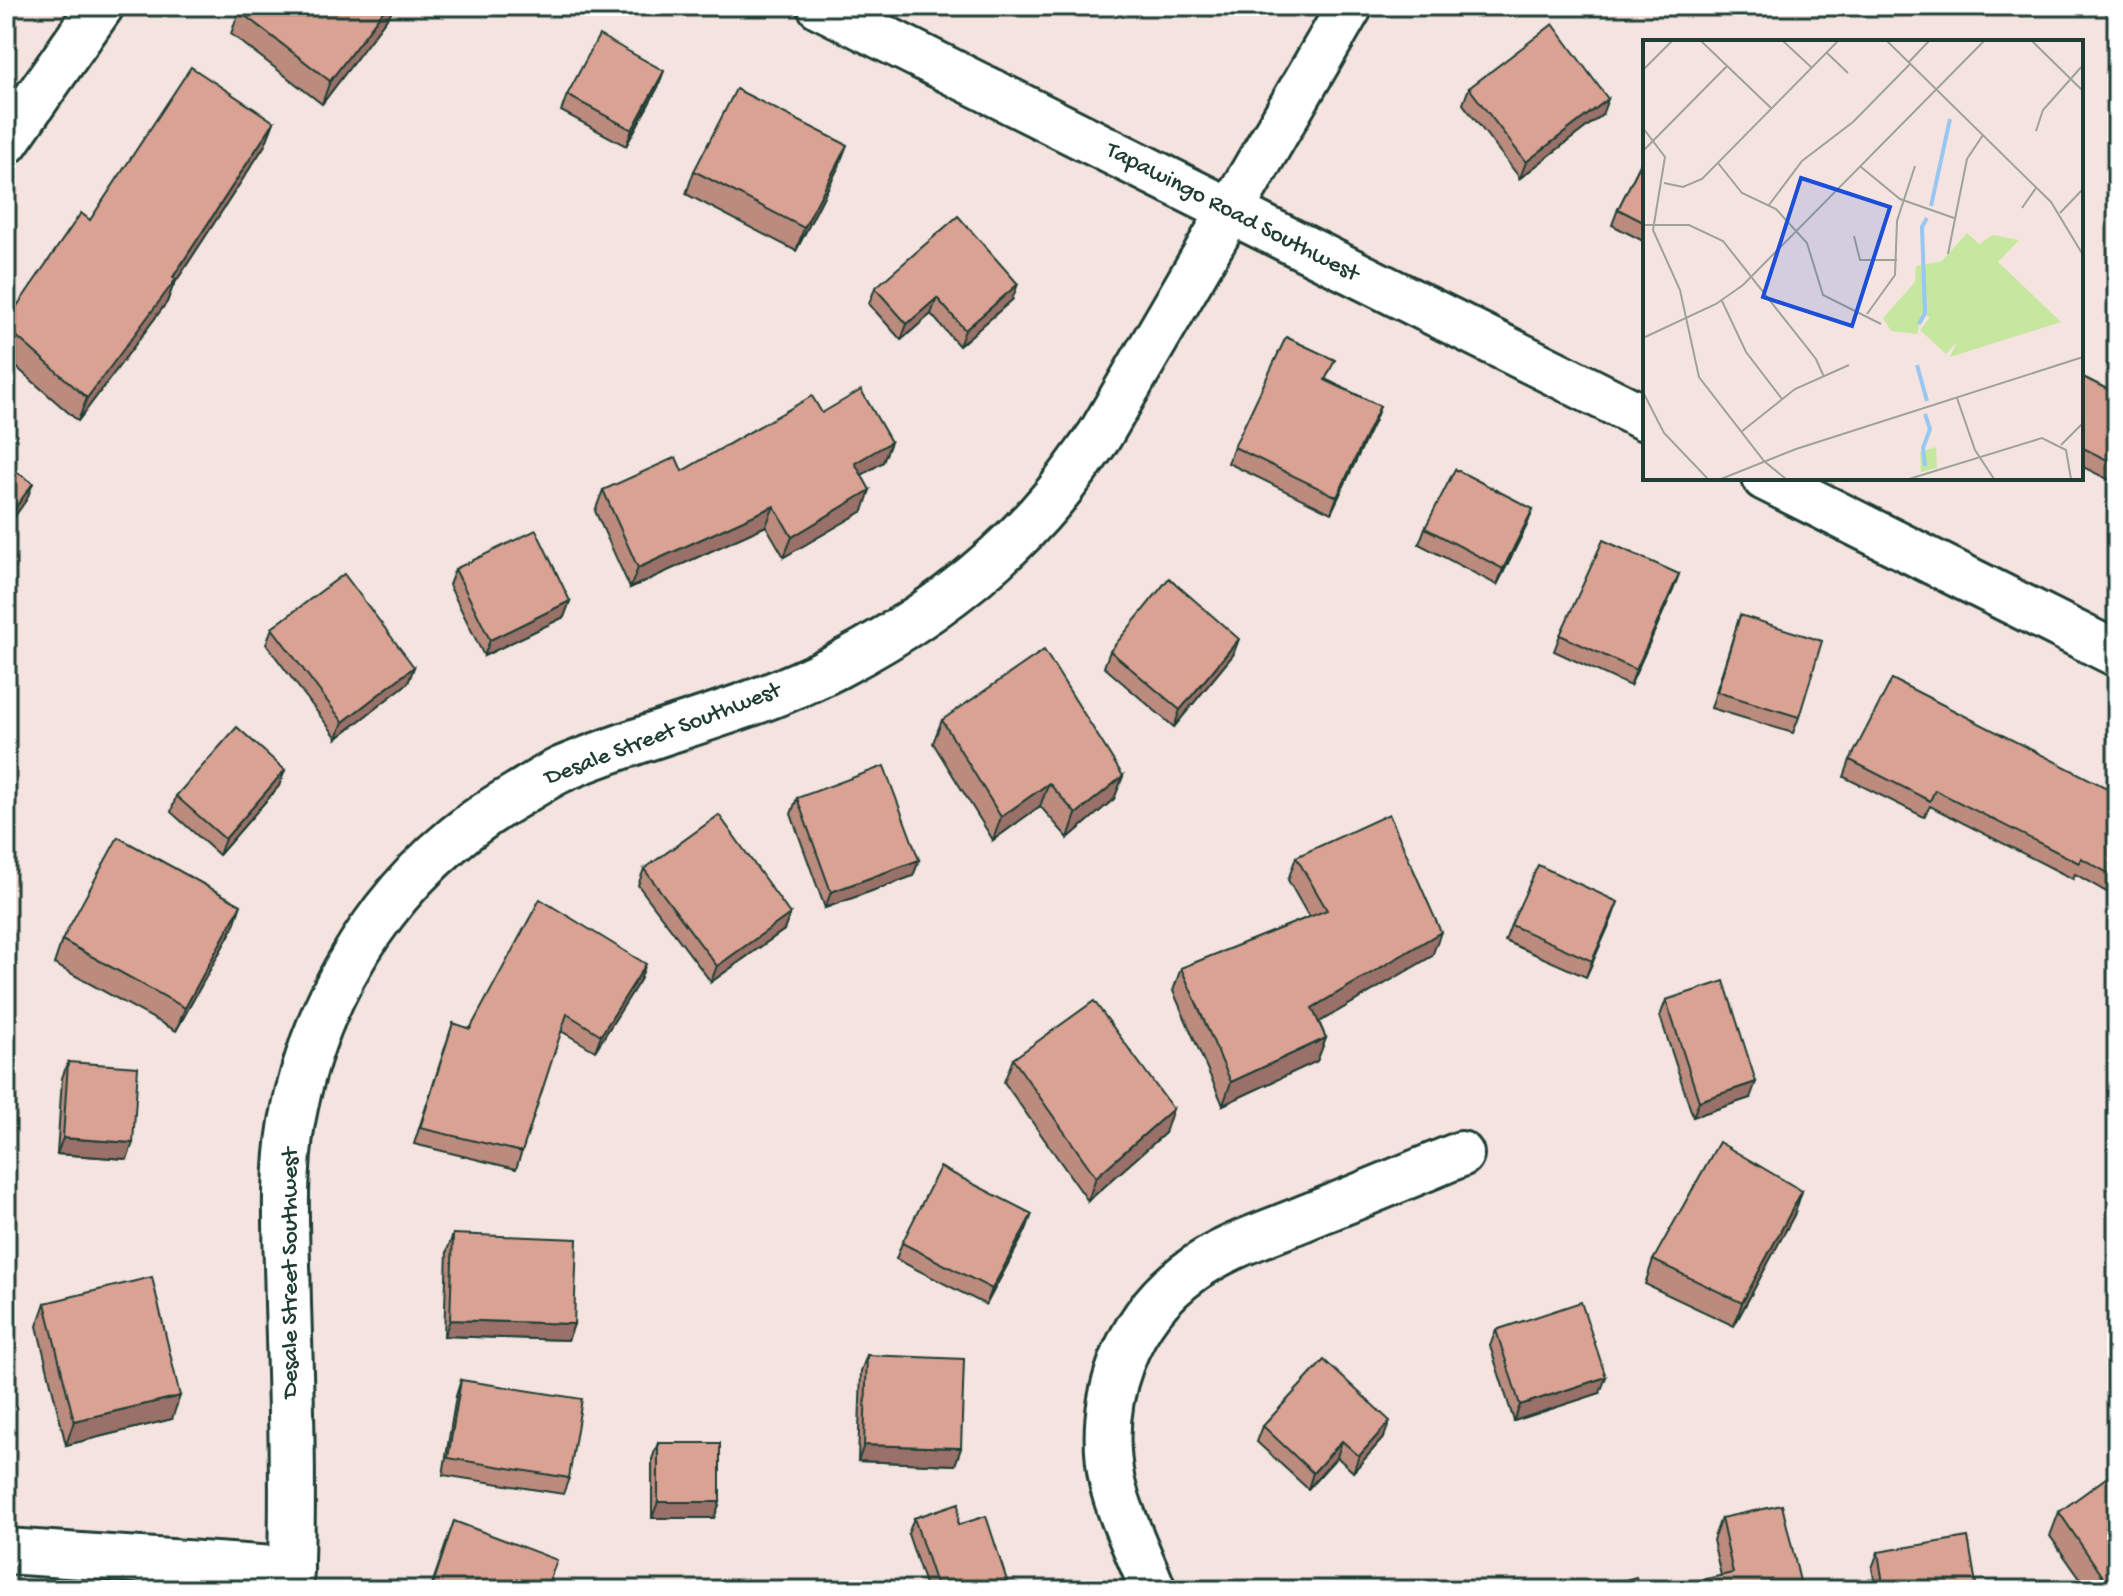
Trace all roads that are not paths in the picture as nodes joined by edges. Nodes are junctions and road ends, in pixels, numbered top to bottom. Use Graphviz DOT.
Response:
graph roads {
  1 [pos="101,6"];
  2 [pos="820,6"];
  3 [pos="1350,6"];
  4 [pos="6,142"];
  5 [pos="1230,212"];
  6 [pos="1643,417"];
  7 [pos="1769,480"];
  8 [pos="2117,654"];
  9 [pos="1461,1154"];
  10 [pos="6,1551"];
  11 [pos="290,1580"];
  12 [pos="1153,1590"];
  1 -- 4 [label="street"];
  2 -- 5 [label="street, Tapawingo Road Southwest"];
  3 -- 5 [label="street, Desale Street Southwest"];
  5 -- 6 [label="street, Tapawingo Road Southwest"];
  5 -- 11 [label="street, Desale Street Southwest"];
  7 -- 8 [label="street"];
  9 -- 12 [label="street"];
  10 -- 11 [label="street"];
}
